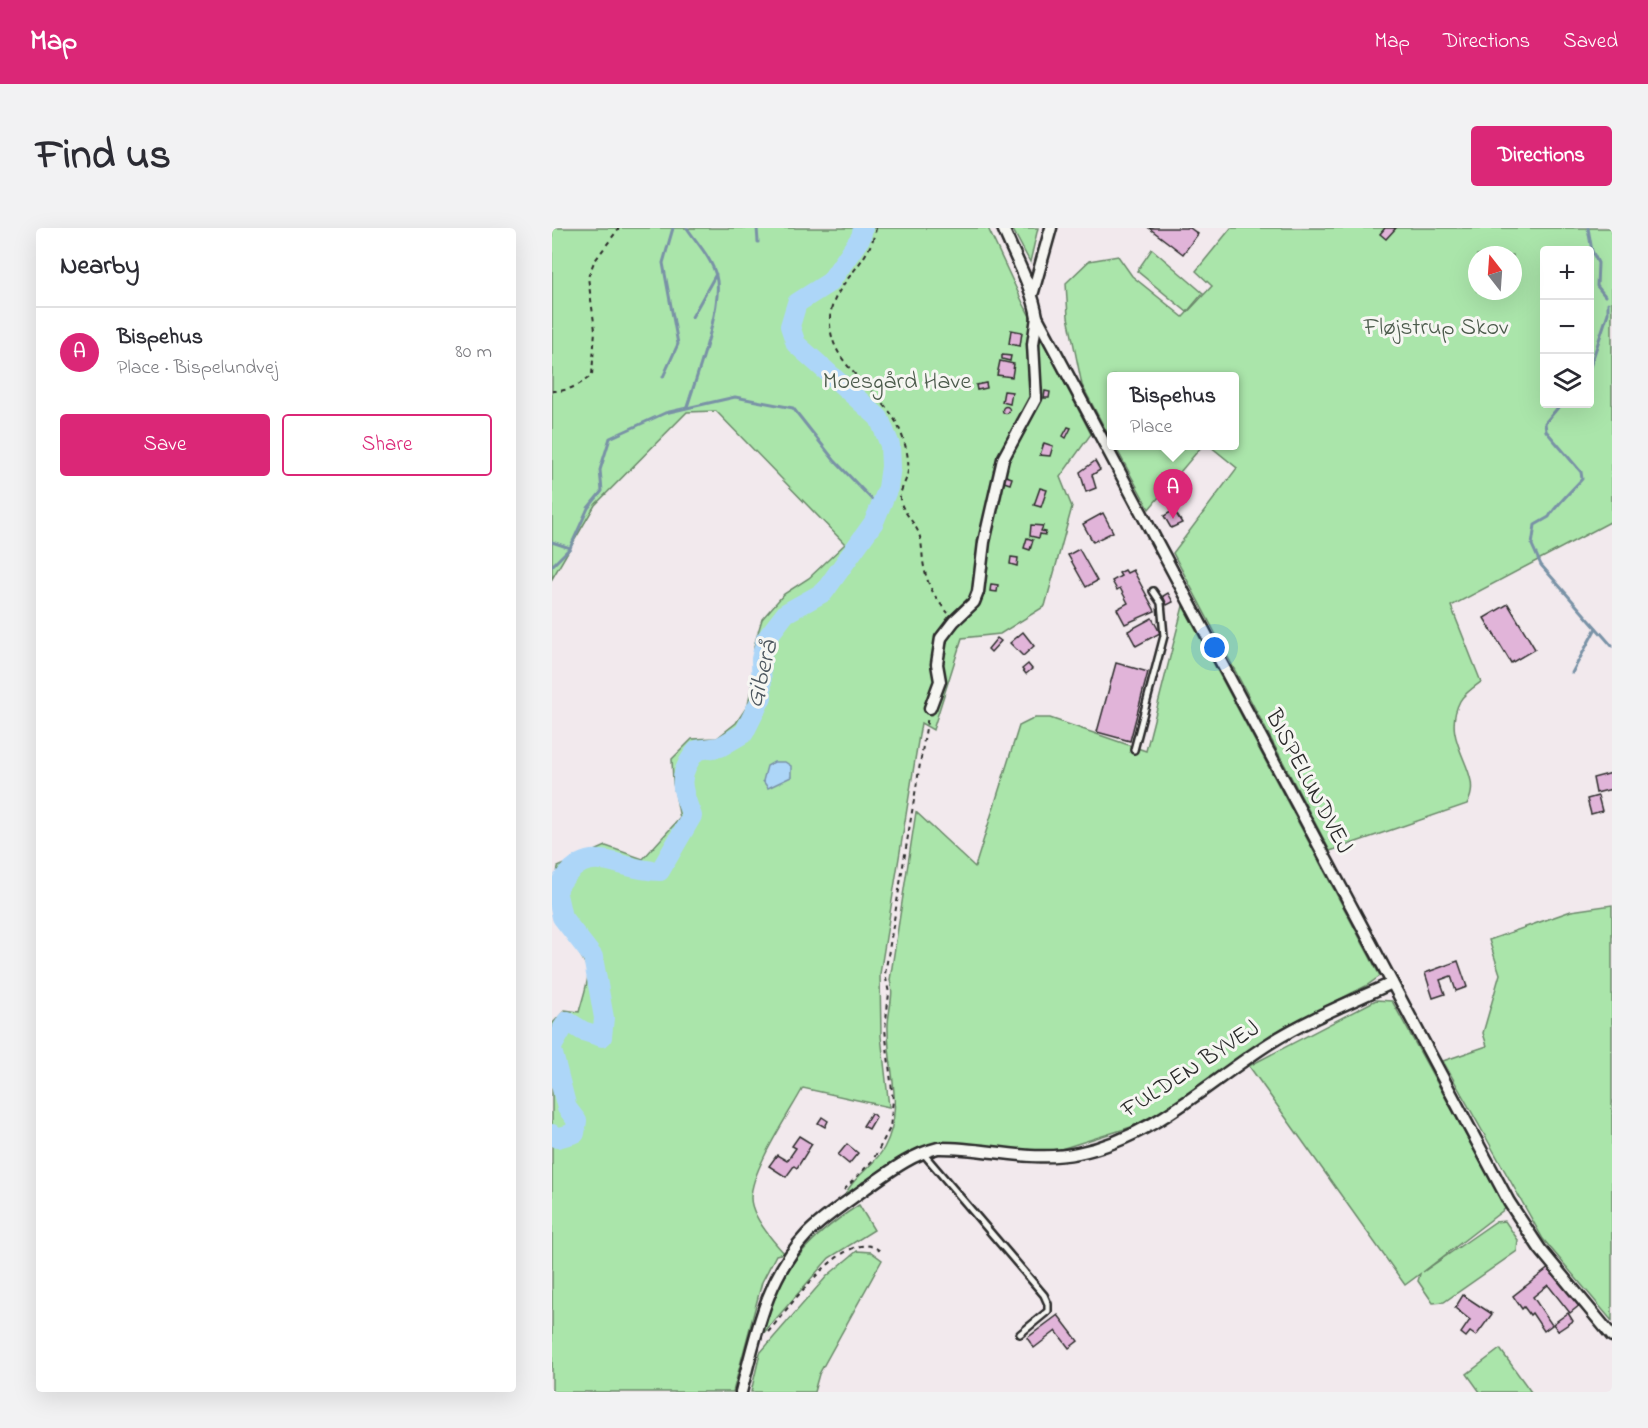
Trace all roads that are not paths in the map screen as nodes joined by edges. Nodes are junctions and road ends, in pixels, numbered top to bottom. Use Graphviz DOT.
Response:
graph roads {
  1 [pos="1002,228"];
  2 [pos="1051,228"];
  3 [pos="1033,292"];
  4 [pos="1037,317"];
  5 [pos="1107,448"];
  6 [pos="1108,450"];
  7 [pos="1153,591"];
  8 [pos="930,708"];
  9 [pos="1134,750"];
  10 [pos="1392,983"];
  11 [pos="922,1152"];
  12 [pos="1020,1334"];
  13 [pos="1612,1336"];
  14 [pos="741,1392"];
  1 -- 3 [label="street, BISPELUNDVEJ"];
  2 -- 3 [label="street"];
  3 -- 4 [label="street, BISPELUNDVEJ"];
  4 -- 5 [label="street, BISPELUNDVEJ"];
  4 -- 8 [label="street"];
  6 -- 10 [label="street, BISPELUNDVEJ"];
  7 -- 9 [label="lane"];
  10 -- 11 [label="street, FULDEN BYVEJ"];
  10 -- 13 [label="street, BISPELUNDVEJ"];
  11 -- 12 [label="lane"];
  11 -- 14 [label="street, FULDEN BYVEJ"];
}
